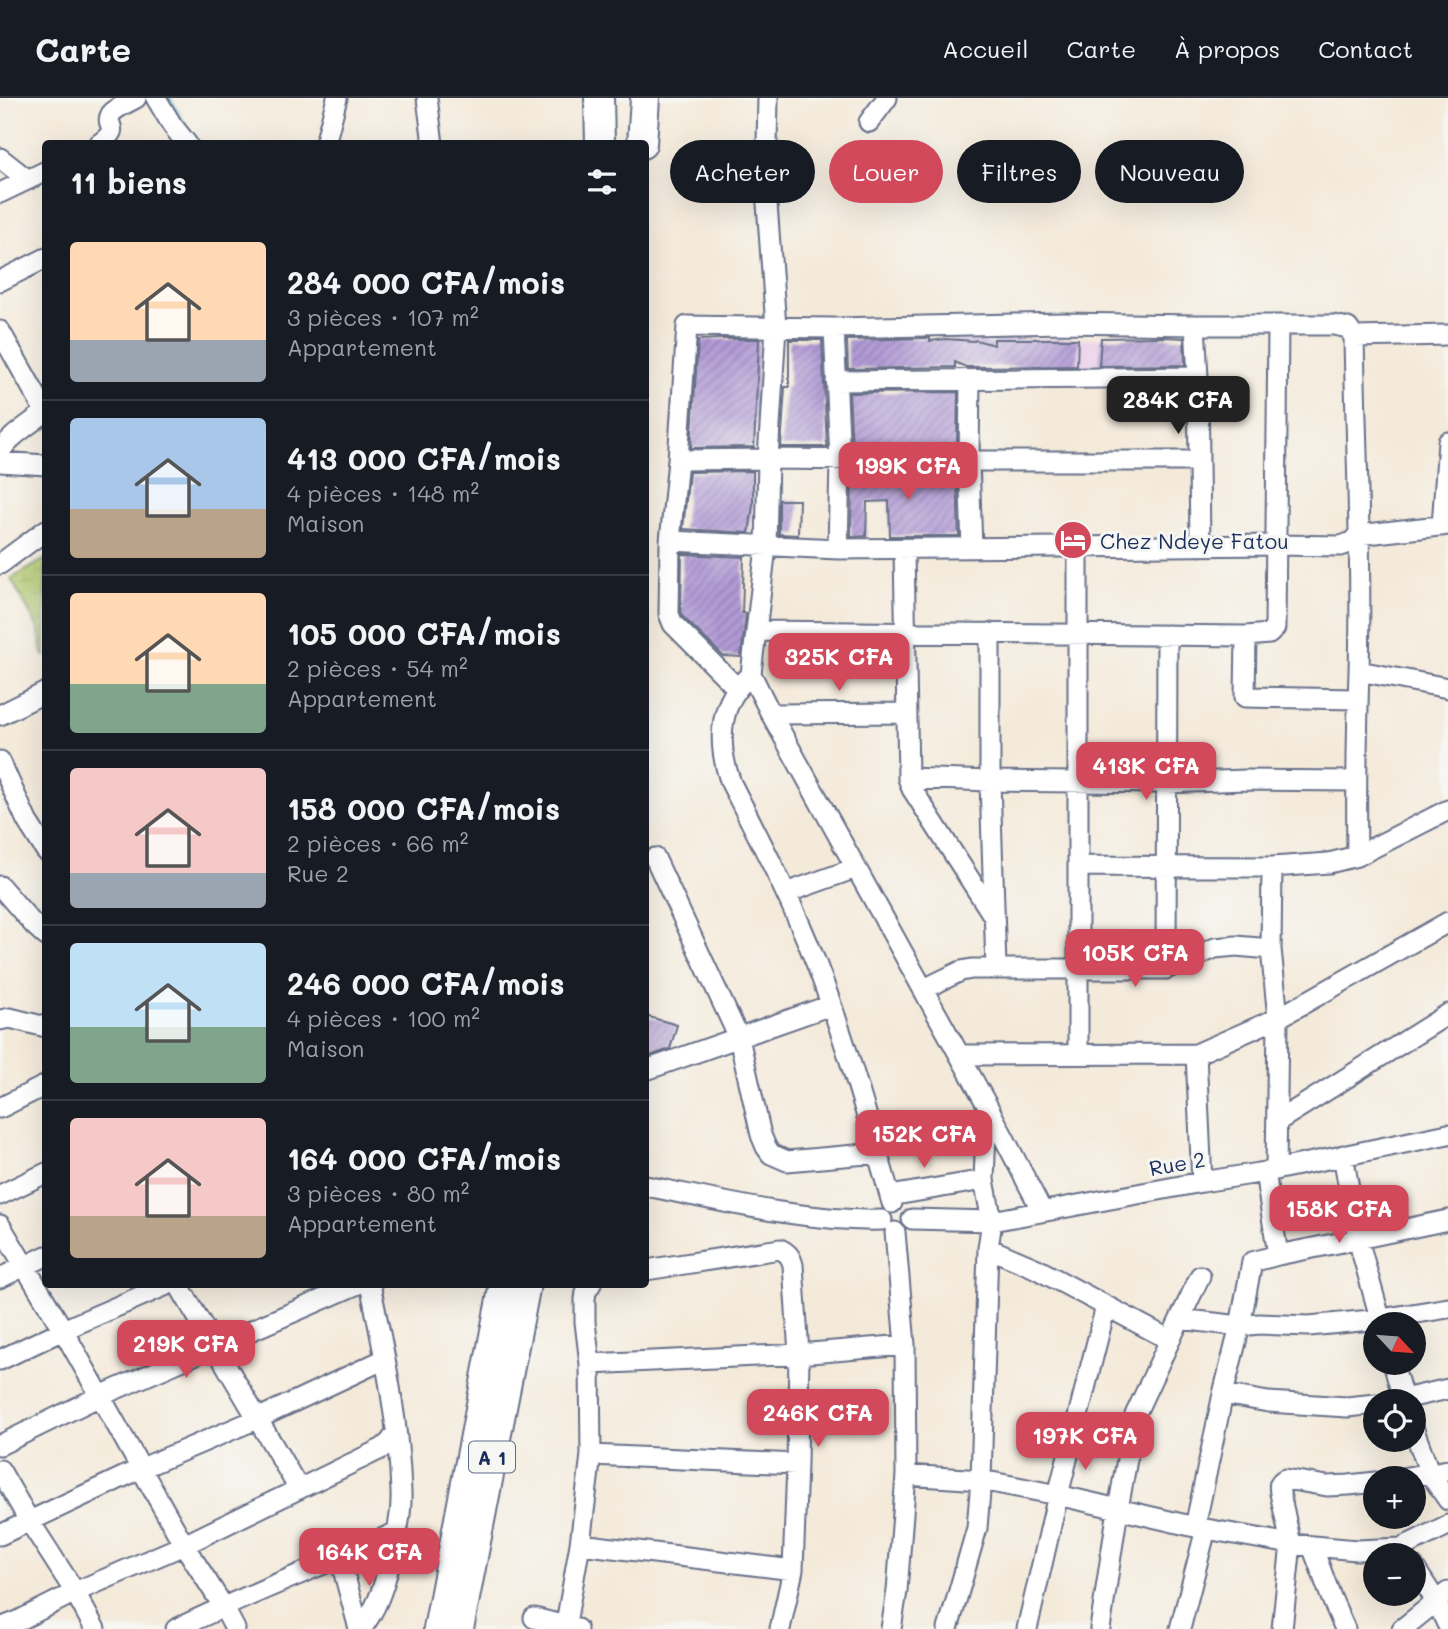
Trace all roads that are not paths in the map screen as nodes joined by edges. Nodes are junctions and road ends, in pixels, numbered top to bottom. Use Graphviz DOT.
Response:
graph roads {
  1 [pos="136,98"];
  2 [pos="156,98"];
  3 [pos="337,98"];
  4 [pos="427,98"];
  5 [pos="599,98"];
  6 [pos="645,98"];
  7 [pos="768,98"];
  8 [pos="887,98"];
  9 [pos="869,122"];
  10 [pos="104,140"];
  11 [pos="184,140"];
  12 [pos="326,140"];
  13 [pos="432,140"];
  14 [pos="600,140"];
  15 [pos="642,140"];
  16 [pos="0,158"];
  17 [pos="40,176"];
  18 [pos="0,193"];
  19 [pos="42,259"];
  20 [pos="0,281"];
  21 [pos="1278,325"];
  22 [pos="1195,326"];
  23 [pos="776,327"];
  24 [pos="834,328"];
  25 [pos="0,331"];
  26 [pos="1448,335"];
  27 [pos="1354,337"];
  28 [pos="1198,377"];
  29 [pos="970,380"];
  30 [pos="836,381"];
  31 [pos="42,407"];
  32 [pos="42,414"];
  33 [pos="1448,442"];
  34 [pos="0,452"];
  35 [pos="768,459"];
  36 [pos="678,460"];
  37 [pos="840,461"];
  38 [pos="969,461"];
  39 [pos="1199,461"];
  40 [pos="0,462"];
  41 [pos="42,465"];
  42 [pos="1445,525"];
  43 [pos="42,533"];
  44 [pos="1358,535"];
  45 [pos="670,541"];
  46 [pos="1276,545"];
  47 [pos="1200,546"];
  48 [pos="766,547"];
  49 [pos="1078,547"];
  50 [pos="972,548"];
  51 [pos="838,549"];
  52 [pos="904,549"];
  53 [pos="0,564"];
  54 [pos="757,631"];
  55 [pos="906,633"];
  56 [pos="990,634"];
  57 [pos="1078,634"];
  58 [pos="1167,635"];
  59 [pos="1246,636"];
  60 [pos="1359,671"];
  61 [pos="744,681"];
  62 [pos="1448,688"];
  63 [pos="42,694"];
  64 [pos="1357,699"];
  65 [pos="907,713"];
  66 [pos="771,714"];
  67 [pos="0,715"];
  68 [pos="0,761"];
  69 [pos="908,778"];
  70 [pos="990,781"];
  71 [pos="1356,781"];
  72 [pos="1078,782"];
  73 [pos="1166,783"];
  74 [pos="1448,810"];
  75 [pos="42,845"];
  76 [pos="1357,856"];
  77 [pos="655,858"];
  78 [pos="1078,866"];
  79 [pos="1166,866"];
  80 [pos="1272,867"];
  81 [pos="856,868"];
  82 [pos="0,886"];
  83 [pos="786,893"];
  84 [pos="994,917"];
  85 [pos="1448,922"];
  86 [pos="42,932"];
  87 [pos="1271,949"];
  88 [pos="996,968"];
  89 [pos="1078,968"];
  90 [pos="1166,969"];
  91 [pos="923,989"];
  92 [pos="831,1005"];
  93 [pos="1448,1014"];
  94 [pos="3,1015"];
  95 [pos="1278,1018"];
  96 [pos="42,1026"];
  97 [pos="738,1038"];
  98 [pos="1078,1053"];
  99 [pos="1196,1054"];
  100 [pos="960,1055"];
  101 [pos="649,1069"];
  102 [pos="42,1087"];
  103 [pos="988,1105"];
  104 [pos="0,1108"];
  105 [pos="1278,1121"];
  106 [pos="1448,1134"];
  107 [pos="877,1153"];
  108 [pos="1343,1155"];
  109 [pos="1270,1171"];
  110 [pos="42,1174"];
  111 [pos="984,1180"];
  112 [pos="1202,1182"];
  113 [pos="649,1187"];
  114 [pos="0,1195"];
  115 [pos="1042,1211"];
  116 [pos="890,1213"];
  117 [pos="1448,1220"];
  118 [pos="992,1221"];
  119 [pos="0,1225"];
  120 [pos="1359,1240"];
  121 [pos="988,1248"];
  122 [pos="1278,1255"];
  123 [pos="42,1258"];
  124 [pos="24,1266"];
  125 [pos="649,1270"];
  126 [pos="1200,1276"];
  127 [pos="0,1278"];
  128 [pos="160,1288"];
  129 [pos="180,1288"];
  130 [pos="349,1288"];
  131 [pos="370,1288"];
  132 [pos="503,1288"];
  133 [pos="525,1288"];
  134 [pos="588,1288"];
  135 [pos="1106,1306"];
  136 [pos="1448,1308"];
  137 [pos="1378,1312"];
  138 [pos="1426,1313"];
  139 [pos="1180,1319"];
  140 [pos="1363,1323"];
  141 [pos="1240,1326"];
  142 [pos="63,1330"];
  143 [pos="1170,1340"];
  144 [pos="905,1345"];
  145 [pos="214,1346"];
  146 [pos="799,1354"];
  147 [pos="385,1359"];
  148 [pos="0,1360"];
  149 [pos="590,1364"];
  150 [pos="1448,1389"];
  151 [pos="1223,1394"];
  152 [pos="1426,1394"];
  153 [pos="100,1396"];
  154 [pos="1363,1405"];
  155 [pos="257,1419"];
  156 [pos="396,1433"];
  157 [pos="0,1445"];
  158 [pos="1426,1450"];
  159 [pos="591,1455"];
  160 [pos="797,1464"];
  161 [pos="142,1468"];
  162 [pos="0,1470"];
  163 [pos="1439,1472"];
  164 [pos="906,1475"];
  165 [pos="981,1480"];
  166 [pos="1363,1483"];
  167 [pos="299,1489"];
  168 [pos="1058,1495"];
  169 [pos="1448,1500"];
  170 [pos="1118,1509"];
  171 [pos="30,1522"];
  172 [pos="1448,1525"];
  173 [pos="1201,1528"];
  174 [pos="397,1532"];
  175 [pos="0,1535"];
  176 [pos="1419,1543"];
  177 [pos="580,1544"];
  178 [pos="1291,1544"];
  179 [pos="184,1545"];
  180 [pos="1312,1546"];
  181 [pos="1363,1550"];
  182 [pos="340,1558"];
  183 [pos="793,1570"];
  184 [pos="1426,1580"];
  185 [pos="75,1592"];
  186 [pos="1442,1597"];
  187 [pos="223,1606"];
  188 [pos="534,1618"];
  189 [pos="1448,1626"];
  190 [pos="0,1628"];
  191 [pos="570,1628"];
  192 [pos="95,1629"];
  193 [pos="176,1629"];
  194 [pos="235,1629"];
  195 [pos="360,1629"];
  196 [pos="438,1629"];
  197 [pos="459,1629"];
  198 [pos="780,1629"];
  199 [pos="891,1629"];
  200 [pos="948,1629"];
  201 [pos="1027,1629"];
  202 [pos="1100,1629"];
  203 [pos="1180,1629"];
  204 [pos="1282,1629"];
  205 [pos="1345,1629"];
  206 [pos="1402,1629"];
  1 -- 10 [label="street"];
  2 -- 11 [label="street"];
  3 -- 12 [label="street"];
  4 -- 13 [label="street"];
  5 -- 14 [label="highway"];
  6 -- 15 [label="highway"];
  7 -- 23 [label="street"];
  8 -- 9 [label="street"];
  16 -- 17 [label="street"];
  17 -- 18 [label="street"];
  19 -- 20 [label="street"];
  21 -- 22 [label="street"];
  21 -- 27 [label="street"];
  21 -- 46 [label="street"];
  22 -- 24 [label="street"];
  22 -- 28 [label="street"];
  23 -- 24 [label="street"];
  23 -- 35 [label="street"];
  23 -- 36 [label="street"];
  24 -- 30 [label="street"];
  25 -- 31 [label="street"];
  26 -- 27 [label="street"];
  27 -- 44 [label="street"];
  28 -- 29 [label="street"];
  28 -- 39 [label="street"];
  29 -- 30 [label="street"];
  29 -- 38 [label="street"];
  30 -- 37 [label="street"];
  32 -- 34 [label="street"];
  33 -- 42 [label="street"];
  35 -- 36 [label="street"];
  35 -- 37 [label="street"];
  35 -- 48 [label="street"];
  36 -- 45 [label="street"];
  37 -- 38 [label="street"];
  37 -- 51 [label="street"];
  38 -- 39 [label="street"];
  38 -- 50 [label="street"];
  39 -- 47 [label="street"];
  40 -- 41 [label="street"];
  42 -- 44 [label="street"];
  43 -- 53 [label="street"];
  44 -- 46 [label="street"];
  44 -- 60 [label="street"];
  45 -- 48 [label="street"];
  45 -- 61 [label="street"];
  46 -- 47 [label="street"];
  46 -- 59 [label="street"];
  47 -- 49 [label="street"];
  48 -- 51 [label="street"];
  48 -- 54 [label="street"];
  49 -- 50 [label="street"];
  49 -- 57 [label="street"];
  50 -- 52 [label="street"];
  51 -- 52 [label="street"];
  52 -- 55 [label="street"];
  54 -- 55 [label="street"];
  54 -- 61 [label="street"];
  55 -- 56 [label="street"];
  55 -- 65 [label="street"];
  56 -- 57 [label="street"];
  56 -- 70 [label="street"];
  57 -- 58 [label="street"];
  57 -- 72 [label="street"];
  58 -- 59 [label="street"];
  58 -- 73 [label="street"];
  59 -- 64 [label="street"];
  60 -- 62 [label="street"];
  60 -- 64 [label="street"];
  61 -- 66 [label="street"];
  61 -- 83 [label="street"];
  63 -- 67 [label="street"];
  64 -- 71 [label="street"];
  65 -- 66 [label="street"];
  65 -- 69 [label="street"];
  66 -- 81 [label="street"];
  68 -- 75 [label="street"];
  69 -- 70 [label="street"];
  69 -- 84 [label="street"];
  70 -- 72 [label="street"];
  70 -- 84 [label="street"];
  71 -- 73 [label="street"];
  71 -- 76 [label="street"];
  72 -- 73 [label="street"];
  72 -- 78 [label="street"];
  73 -- 79 [label="street"];
  74 -- 76 [label="street"];
  76 -- 80 [label="street"];
  77 -- 97 [label="street"];
  78 -- 79 [label="street"];
  78 -- 89 [label="street"];
  79 -- 80 [label="street"];
  79 -- 90 [label="street"];
  80 -- 87 [label="street"];
  81 -- 83 [label="street"];
  81 -- 91 [label="street"];
  82 -- 86 [label="street"];
  83 -- 92 [label="street"];
  84 -- 88 [label="street"];
  85 -- 95 [label="street"];
  87 -- 90 [label="street"];
  87 -- 95 [label="street"];
  88 -- 89 [label="street"];
  88 -- 91 [label="street"];
  89 -- 90 [label="street"];
  89 -- 98 [label="street"];
  91 -- 100 [label="street"];
  92 -- 97 [label="street"];
  92 -- 107 [label="street"];
  93 -- 105 [label="street"];
  94 -- 96 [label="street"];
  95 -- 99 [label="street"];
  95 -- 105 [label="street"];
  97 -- 101 [label="street"];
  97 -- 107 [label="street"];
  98 -- 99 [label="street"];
  98 -- 100 [label="street"];
  99 -- 112 [label="street"];
  100 -- 103 [label="street"];
  102 -- 104 [label="street"];
  103 -- 111 [label="street"];
  103 -- 115 [label="street"];
  105 -- 109 [label="street"];
  106 -- 108 [label="street, Rue 2"];
  107 -- 116 [label="street"];
  108 -- 109 [label="street, Rue 2"];
  108 -- 120 [label="street"];
  109 -- 112 [label="street, Rue 2"];
  109 -- 122 [label="street"];
  110 -- 114 [label="street"];
  111 -- 116 [label="street"];
  111 -- 118 [label="street"];
  112 -- 115 [label="street, Rue 2"];
  113 -- 116 [label="street"];
  115 -- 118 [label="street, Rue 2"];
  116 -- 118 [label="street, Rue 2"];
  116 -- 144 [label="street"];
  117 -- 120 [label="street"];
  118 -- 121 [label="street"];
  119 -- 124 [label="street"];
  120 -- 122 [label="street"];
  120 -- 137 [label="street"];
  121 -- 135 [label="street"];
  121 -- 165 [label="street"];
  122 -- 141 [label="street"];
  123 -- 124 [label="street"];
  124 -- 127 [label="street"];
  124 -- 142 [label="street"];
  125 -- 146 [label="street"];
  126 -- 139 [label="street"];
  128 -- 142 [label="street"];
  129 -- 145 [label="street"];
  130 -- 145 [label="street"];
  131 -- 147 [label="street"];
  132 -- 196 [label="highway, A 1"];
  133 -- 197 [label="highway, A 1"];
  134 -- 149 [label="street"];
  135 -- 143 [label="street"];
  135 -- 168 [label="street"];
  136 -- 138 [label="street"];
  139 -- 141 [label="street"];
  139 -- 143 [label="street"];
  140 -- 141 [label="street"];
  141 -- 151 [label="street"];
  142 -- 148 [label="street"];
  142 -- 153 [label="street"];
  143 -- 170 [label="street"];
  144 -- 146 [label="street"];
  144 -- 164 [label="street"];
  145 -- 153 [label="street"];
  145 -- 155 [label="street"];
  146 -- 149 [label="street"];
  146 -- 160 [label="street"];
  147 -- 155 [label="street"];
  147 -- 156 [label="street"];
  149 -- 159 [label="street"];
  150 -- 152 [label="street"];
  151 -- 154 [label="street"];
  151 -- 173 [label="street"];
  153 -- 157 [label="street"];
  153 -- 161 [label="street"];
  155 -- 161 [label="street"];
  155 -- 167 [label="street"];
  156 -- 167 [label="street"];
  156 -- 174 [label="street"];
  158 -- 163 [label="street"];
  159 -- 160 [label="street"];
  159 -- 177 [label="street"];
  160 -- 183 [label="street"];
  161 -- 171 [label="street"];
  161 -- 179 [label="street"];
  162 -- 171 [label="street"];
  163 -- 169 [label="street"];
  164 -- 165 [label="street"];
  164 -- 199 [label="street"];
  165 -- 168 [label="street"];
  165 -- 200 [label="street"];
  166 -- 178 [label="street"];
  167 -- 179 [label="street"];
  168 -- 170 [label="street"];
  168 -- 201 [label="street"];
  170 -- 173 [label="street"];
  170 -- 202 [label="street"];
  171 -- 175 [label="street"];
  171 -- 185 [label="street"];
  172 -- 176 [label="street"];
  173 -- 178 [label="street"];
  173 -- 203 [label="street"];
  174 -- 182 [label="street"];
  174 -- 195 [label="street"];
  177 -- 183 [label="street"];
  177 -- 191 [label="street"];
  178 -- 180 [label="street"];
  178 -- 204 [label="street"];
  179 -- 185 [label="street"];
  179 -- 187 [label="street"];
  180 -- 181 [label="street"];
  180 -- 205 [label="street"];
  182 -- 187 [label="street"];
  182 -- 195 [label="street"];
  183 -- 198 [label="street"];
  184 -- 186 [label="street"];
  185 -- 190 [label="street"];
  185 -- 192 [label="street"];
  186 -- 189 [label="street"];
  186 -- 206 [label="street"];
  187 -- 193 [label="street"];
  187 -- 194 [label="street"];
  188 -- 191 [label="street"];
}
